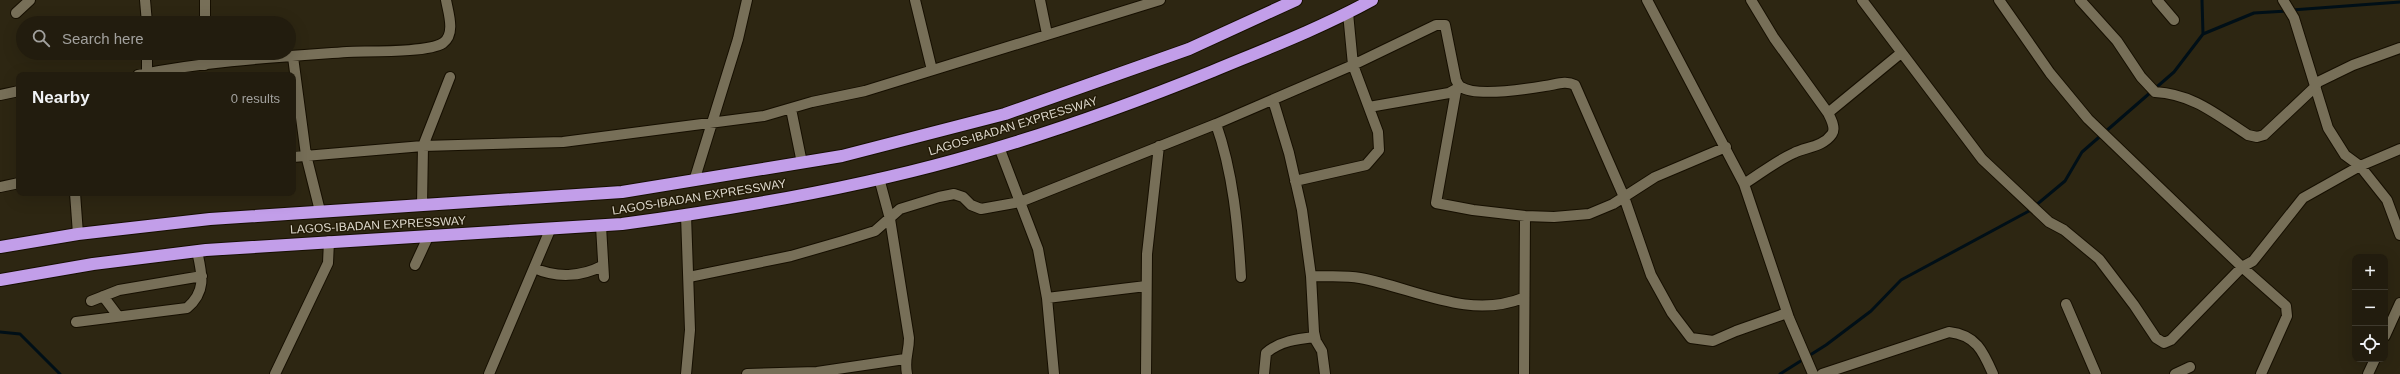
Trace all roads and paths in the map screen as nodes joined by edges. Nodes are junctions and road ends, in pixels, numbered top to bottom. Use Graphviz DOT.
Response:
graph roads {
  1 [pos="30,0"];
  2 [pos="145,0"];
  3 [pos="205,0"];
  4 [pos="446,0"];
  5 [pos="747,0"];
  6 [pos="915,0"];
  7 [pos="1040,0"];
  8 [pos="1296,0"];
  9 [pos="1372,0"];
  10 [pos="1646,0"];
  11 [pos="1751,0"];
  12 [pos="1862,0"];
  13 [pos="2080,0"];
  14 [pos="2157,0"];
  15 [pos="2283,0"];
  16 [pos="1155,1"];
  17 [pos="2001,1"];
  18 [pos="16,13"];
  19 [pos="1348,13"];
  20 [pos="146,16"];
  21 [pos="205,16"];
  22 [pos="2174,20"];
  23 [pos="1047,34"];
  24 [pos="2400,48"];
  25 [pos="1901,53"];
  26 [pos="296,57"];
  27 [pos="146,60"];
  28 [pos="205,60"];
  29 [pos="260,60"];
  30 [pos="293,60"];
  31 [pos="205,65"];
  32 [pos="1353,65"];
  33 [pos="932,70"];
  34 [pos="143,72"];
  35 [pos="178,72"];
  36 [pos="295,72"];
  37 [pos="450,77"];
  38 [pos="296,80"];
  39 [pos="2316,84"];
  40 [pos="1458,89"];
  41 [pos="16,92"];
  42 [pos="0,95"];
  43 [pos="1273,100"];
  44 [pos="1369,107"];
  45 [pos="791,109"];
  46 [pos="1828,113"];
  47 [pos="710,124"];
  48 [pos="1216,124"];
  49 [pos="423,146"];
  50 [pos="1159,146"];
  51 [pos="998,147"];
  52 [pos="1726,147"];
  53 [pos="2400,149"];
  54 [pos="306,156"];
  55 [pos="296,157"];
  56 [pos="802,163"];
  57 [pos="2360,166"];
  58 [pos="879,178"];
  59 [pos="694,181"];
  60 [pos="1295,181"];
  61 [pos="16,184"];
  62 [pos="1744,184"];
  63 [pos="0,187"];
  64 [pos="75,196"];
  65 [pos="1624,197"];
  66 [pos="1020,202"];
  67 [pos="422,205"];
  68 [pos="320,211"];
  69 [pos="686,215"];
  70 [pos="1525,216"];
  71 [pos="890,219"];
  72 [pos="601,226"];
  73 [pos="550,230"];
  74 [pos="78,234"];
  75 [pos="2400,235"];
  76 [pos="428,237"];
  77 [pos="329,241"];
  78 [pos="0,247"];
  79 [pos="197,251"];
  80 [pos="415,265"];
  81 [pos="602,266"];
  82 [pos="2242,267"];
  83 [pos="534,268"];
  84 [pos="202,276"];
  85 [pos="1311,276"];
  86 [pos="604,277"];
  87 [pos="690,277"];
  88 [pos="1241,277"];
  89 [pos="0,280"];
  90 [pos="1146,286"];
  91 [pos="103,296"];
  92 [pos="1047,298"];
  93 [pos="1523,298"];
  94 [pos="91,300"];
  95 [pos="2400,303"];
  96 [pos="2066,304"];
  97 [pos="1787,314"];
  98 [pos="118,316"];
  99 [pos="76,322"];
  100 [pos="2388,329"];
  101 [pos="1315,337"];
  102 [pos="905,359"];
  103 [pos="2373,362"];
  104 [pos="2190,367"];
  105 [pos="783,373"];
  106 [pos="275,374"];
  107 [pos="489,374"];
  108 [pos="686,374"];
  109 [pos="747,374"];
  110 [pos="907,374"];
  111 [pos="1054,374"];
  112 [pos="1146,374"];
  113 [pos="1264,374"];
  114 [pos="1325,374"];
  115 [pos="1524,374"];
  116 [pos="1814,374"];
  117 [pos="1822,374"];
  118 [pos="1993,374"];
  119 [pos="2096,374"];
  120 [pos="2175,374"];
  121 [pos="2261,374"];
  122 [pos="2368,374"];
  1 -- 18 [label="street"];
  2 -- 20 [label="street"];
  3 -- 21 [label="street"];
  4 -- 26 [label="street"];
  5 -- 47 [label="street"];
  6 -- 33 [label="street"];
  7 -- 23 [label="street"];
  8 -- 56 [label="highway, LAGOS-IBADAN EXPRESSWAY"];
  9 -- 19 [label="highway, LAGOS-IBADAN EXPRESSWAY"];
  10 -- 52 [label="street"];
  11 -- 46 [label="street"];
  12 -- 25 [label="street"];
  13 -- 39 [label="street"];
  14 -- 22 [label="street"];
  15 -- 39 [label="street"];
  16 -- 23 [label="street"];
  17 -- 82 [label="street"];
  19 -- 32 [label="street"];
  19 -- 51 [label="highway, LAGOS-IBADAN EXPRESSWAY"];
  23 -- 33 [label="street"];
  24 -- 39 [label="street"];
  25 -- 46 [label="street"];
  25 -- 82 [label="street"];
  27 -- 34 [label="street"];
  28 -- 31 [label="street"];
  29 -- 31 [label="street"];
  30 -- 36 [label="street"];
  31 -- 35 [label="street"];
  32 -- 40 [label="street"];
  32 -- 43 [label="street"];
  32 -- 44 [label="street"];
  33 -- 45 [label="street"];
  37 -- 49 [label="street"];
  38 -- 54 [label="street"];
  39 -- 57 [label="street"];
  40 -- 44 [label="street"];
  40 -- 65 [label="street"];
  40 -- 70 [label="street"];
  41 -- 42 [label="street"];
  43 -- 48 [label="street"];
  43 -- 60 [label="street"];
  44 -- 60 [label="street"];
  45 -- 47 [label="street"];
  45 -- 56 [label="street"];
  46 -- 62 [label="street"];
  47 -- 49 [label="street"];
  47 -- 59 [label="street"];
  48 -- 50 [label="street"];
  48 -- 88 [label="street"];
  49 -- 54 [label="street"];
  49 -- 67 [label="street"];
  50 -- 66 [label="street"];
  50 -- 90 [label="street"];
  51 -- 58 [label="highway, LAGOS-IBADAN EXPRESSWAY"];
  51 -- 66 [label="street"];
  52 -- 62 [label="street"];
  52 -- 65 [label="street"];
  53 -- 57 [label="street"];
  54 -- 55 [label="street"];
  54 -- 68 [label="street"];
  56 -- 59 [label="highway, LAGOS-IBADAN EXPRESSWAY"];
  57 -- 75 [label="street"];
  57 -- 82 [label="street"];
  58 -- 69 [label="highway, LAGOS-IBADAN EXPRESSWAY"];
  58 -- 71 [label="street"];
  59 -- 67 [label="highway, LAGOS-IBADAN EXPRESSWAY"];
  60 -- 85 [label="street"];
  61 -- 63 [label="street"];
  62 -- 97 [label="street"];
  64 -- 74 [label="street"];
  65 -- 70 [label="street"];
  65 -- 97 [label="street"];
  66 -- 71 [label="street"];
  66 -- 92 [label="street"];
  67 -- 68 [label="highway, LAGOS-IBADAN EXPRESSWAY"];
  68 -- 74 [label="highway, LAGOS-IBADAN EXPRESSWAY"];
  69 -- 72 [label="highway, LAGOS-IBADAN EXPRESSWAY"];
  69 -- 87 [label="street"];
  70 -- 93 [label="street"];
  71 -- 87 [label="street"];
  71 -- 102 [label="street"];
  72 -- 73 [label="highway, LAGOS-IBADAN EXPRESSWAY"];
  72 -- 81 [label="street"];
  73 -- 76 [label="highway, LAGOS-IBADAN EXPRESSWAY"];
  73 -- 83 [label="street"];
  74 -- 78 [label="highway, LAGOS-IBADAN EXPRESSWAY"];
  76 -- 77 [label="highway, LAGOS-IBADAN EXPRESSWAY"];
  76 -- 80 [label="street"];
  77 -- 79 [label="highway, LAGOS-IBADAN EXPRESSWAY"];
  77 -- 106 [label="street"];
  79 -- 84 [label="street"];
  79 -- 89 [label="highway, LAGOS-IBADAN EXPRESSWAY"];
  81 -- 83 [label="street"];
  81 -- 86 [label="street"];
  82 -- 121 [label="street"];
  83 -- 107 [label="street"];
  84 -- 91 [label="street"];
  84 -- 98 [label="street"];
  85 -- 93 [label="street"];
  85 -- 101 [label="street"];
  87 -- 108 [label="street"];
  90 -- 92 [label="street"];
  90 -- 112 [label="street"];
  91 -- 94 [label="street"];
  91 -- 98 [label="street"];
  92 -- 111 [label="street"];
  93 -- 115 [label="street"];
  95 -- 100 [label="street"];
  96 -- 119 [label="street"];
  97 -- 116 [label="street"];
  98 -- 99 [label="street"];
  101 -- 113 [label="street"];
  101 -- 114 [label="street"];
  102 -- 105 [label="street"];
  102 -- 110 [label="street"];
  103 -- 122 [label="street"];
  104 -- 120 [label="street"];
  105 -- 109 [label="street"];
  117 -- 118 [label="street"];
}
